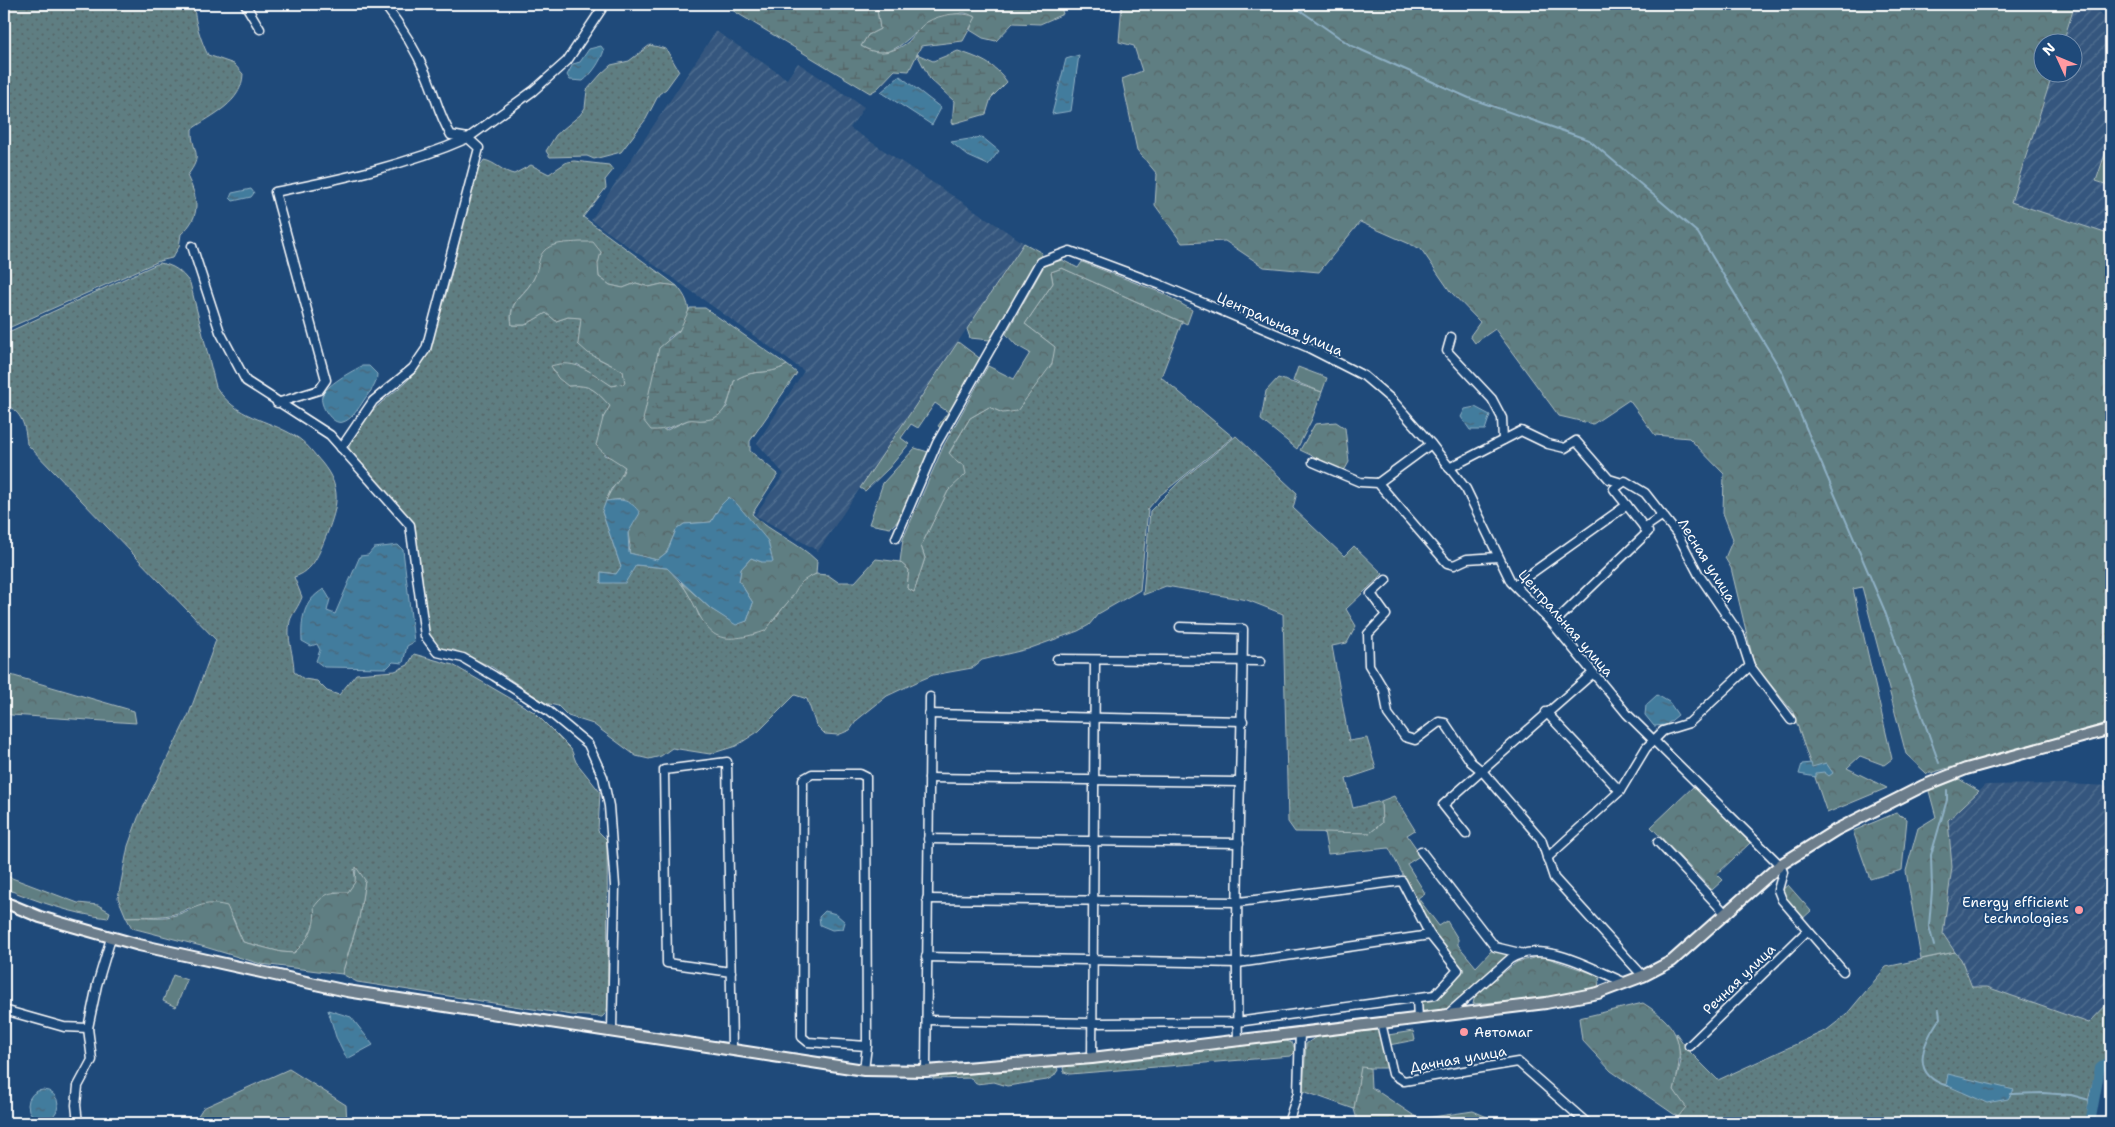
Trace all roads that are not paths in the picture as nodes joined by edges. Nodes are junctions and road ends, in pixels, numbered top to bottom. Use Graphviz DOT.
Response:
graph roads {
  1 [pos="245,4"];
  2 [pos="384,4"];
  3 [pos="605,4"];
  4 [pos="260,28"];
  5 [pos="468,138"];
  6 [pos="192,246"];
  7 [pos="1451,338"];
  8 [pos="277,403"];
  9 [pos="1503,440"];
  10 [pos="1431,444"];
  11 [pos="341,448"];
  12 [pos="1313,462"];
  13 [pos="1450,468"];
  14 [pos="1378,483"];
  15 [pos="1622,484"];
  16 [pos="1627,505"];
  17 [pos="1663,515"];
  18 [pos="1644,528"];
  19 [pos="896,538"];
  20 [pos="1498,556"];
  21 [pos="1386,580"];
  22 [pos="1515,585"];
  23 [pos="1553,624"];
  24 [pos="1180,627"];
  25 [pos="1057,659"];
  26 [pos="1095,660"];
  27 [pos="1243,660"];
  28 [pos="1261,660"];
  29 [pos="1750,666"];
  30 [pos="1593,673"];
  31 [pos="930,697"];
  32 [pos="1546,712"];
  33 [pos="930,714"];
  34 [pos="1095,720"];
  35 [pos="1791,720"];
  36 [pos="1243,721"];
  37 [pos="2111,729"];
  38 [pos="1654,740"];
  39 [pos="1482,771"];
  40 [pos="929,778"];
  41 [pos="1094,779"];
  42 [pos="1239,782"];
  43 [pos="1620,791"];
  44 [pos="1466,834"];
  45 [pos="928,839"];
  46 [pos="1094,840"];
  47 [pos="1658,842"];
  48 [pos="1239,843"];
  49 [pos="1421,851"];
  50 [pos="1547,858"];
  51 [pos="1780,865"];
  52 [pos="927,899"];
  53 [pos="1093,900"];
  54 [pos="4,902"];
  55 [pos="1239,902"];
  56 [pos="1726,914"];
  57 [pos="1808,931"];
  58 [pos="1430,935"];
  59 [pos="111,938"];
  60 [pos="1520,953"];
  61 [pos="926,957"];
  62 [pos="1093,959"];
  63 [pos="1238,963"];
  64 [pos="1843,971"];
  65 [pos="731,972"];
  66 [pos="1643,976"];
  67 [pos="1626,984"];
  68 [pos="1417,999"];
  69 [pos="4,1010"];
  70 [pos="1448,1014"];
  71 [pos="1418,1019"];
  72 [pos="927,1020"];
  73 [pos="1237,1022"];
  74 [pos="1092,1023"];
  75 [pos="1380,1023"];
  76 [pos="88,1028"];
  77 [pos="612,1030"];
  78 [pos="1300,1032"];
  79 [pos="1238,1040"];
  80 [pos="867,1046"];
  81 [pos="1689,1046"];
  82 [pos="732,1048"];
  83 [pos="1092,1058"];
  84 [pos="864,1070"];
  85 [pos="926,1071"];
  86 [pos="78,1123"];
  87 [pos="1288,1123"];
  88 [pos="1587,1123"];
  1 -- 4 [label="street"];
  2 -- 5 [label="street"];
  3 -- 5 [label="street"];
  5 -- 8 [label="street"];
  5 -- 11 [label="street"];
  6 -- 8 [label="street"];
  7 -- 9 [label="street"];
  8 -- 11 [label="street"];
  9 -- 13 [label="street"];
  9 -- 15 [label="street, Лесная улица"];
  10 -- 13 [label="street, Центральная улица"];
  10 -- 14 [label="street"];
  10 -- 19 [label="street, Центральная улица"];
  11 -- 77 [label="street"];
  12 -- 14 [label="street"];
  13 -- 20 [label="street, Центральная улица"];
  14 -- 20 [label="street"];
  15 -- 16 [label="street"];
  15 -- 17 [label="street, Лесная улица"];
  16 -- 18 [label="street"];
  16 -- 22 [label="street"];
  17 -- 18 [label="street"];
  17 -- 29 [label="street, Лесная улица"];
  18 -- 23 [label="street"];
  20 -- 22 [label="street, Центральная улица"];
  21 -- 39 [label="street"];
  22 -- 23 [label="street, Центральная улица"];
  23 -- 30 [label="street, Центральная улица"];
  24 -- 27 [label="street"];
  25 -- 26 [label="street"];
  26 -- 27 [label="street"];
  26 -- 34 [label="street"];
  27 -- 28 [label="street"];
  27 -- 36 [label="street"];
  29 -- 35 [label="street, Лесная улица"];
  29 -- 38 [label="street"];
  30 -- 32 [label="street"];
  30 -- 38 [label="street, Центральная улица"];
  31 -- 33 [label="street"];
  32 -- 39 [label="street"];
  32 -- 43 [label="street"];
  33 -- 34 [label="street"];
  33 -- 40 [label="street"];
  34 -- 36 [label="street"];
  34 -- 41 [label="street"];
  36 -- 42 [label="street"];
  37 -- 51 [label="main road"];
  38 -- 43 [label="street"];
  38 -- 51 [label="street, Центральная улица"];
  39 -- 44 [label="street"];
  39 -- 50 [label="street"];
  40 -- 41 [label="street"];
  40 -- 45 [label="street"];
  41 -- 42 [label="street"];
  41 -- 46 [label="street"];
  42 -- 48 [label="street"];
  43 -- 50 [label="street"];
  45 -- 46 [label="street"];
  45 -- 52 [label="street"];
  46 -- 48 [label="street"];
  46 -- 53 [label="street"];
  47 -- 56 [label="street"];
  48 -- 55 [label="street"];
  49 -- 60 [label="street"];
  50 -- 66 [label="street"];
  51 -- 56 [label="main road"];
  51 -- 57 [label="street"];
  52 -- 53 [label="street"];
  52 -- 61 [label="street"];
  53 -- 55 [label="street"];
  53 -- 62 [label="street"];
  54 -- 59 [label="main road"];
  55 -- 58 [label="street"];
  55 -- 63 [label="street"];
  56 -- 66 [label="main road"];
  57 -- 64 [label="street"];
  57 -- 81 [label="street, Речная улица"];
  58 -- 63 [label="street"];
  58 -- 68 [label="street"];
  59 -- 76 [label="street"];
  59 -- 77 [label="main road"];
  60 -- 67 [label="street"];
  60 -- 70 [label="street"];
  61 -- 62 [label="street"];
  61 -- 72 [label="street"];
  62 -- 63 [label="street"];
  62 -- 74 [label="street"];
  63 -- 73 [label="street"];
  65 -- 65 [label="street"];
  65 -- 82 [label="street"];
  66 -- 67 [label="main road"];
  67 -- 70 [label="main road"];
  68 -- 71 [label="street"];
  68 -- 73 [label="street"];
  69 -- 76 [label="street"];
  70 -- 71 [label="main road"];
  71 -- 75 [label="main road"];
  72 -- 74 [label="street"];
  72 -- 85 [label="street"];
  73 -- 74 [label="street"];
  73 -- 79 [label="street"];
  74 -- 83 [label="street"];
  75 -- 78 [label="main road"];
  75 -- 88 [label="street, Дачная улица"];
  76 -- 86 [label="street"];
  77 -- 82 [label="main road"];
  78 -- 79 [label="main road"];
  78 -- 87 [label="street"];
  79 -- 83 [label="main road"];
  80 -- 80 [label="street"];
  80 -- 84 [label="street"];
  82 -- 84 [label="main road"];
  83 -- 85 [label="main road"];
  84 -- 85 [label="main road"];
}
